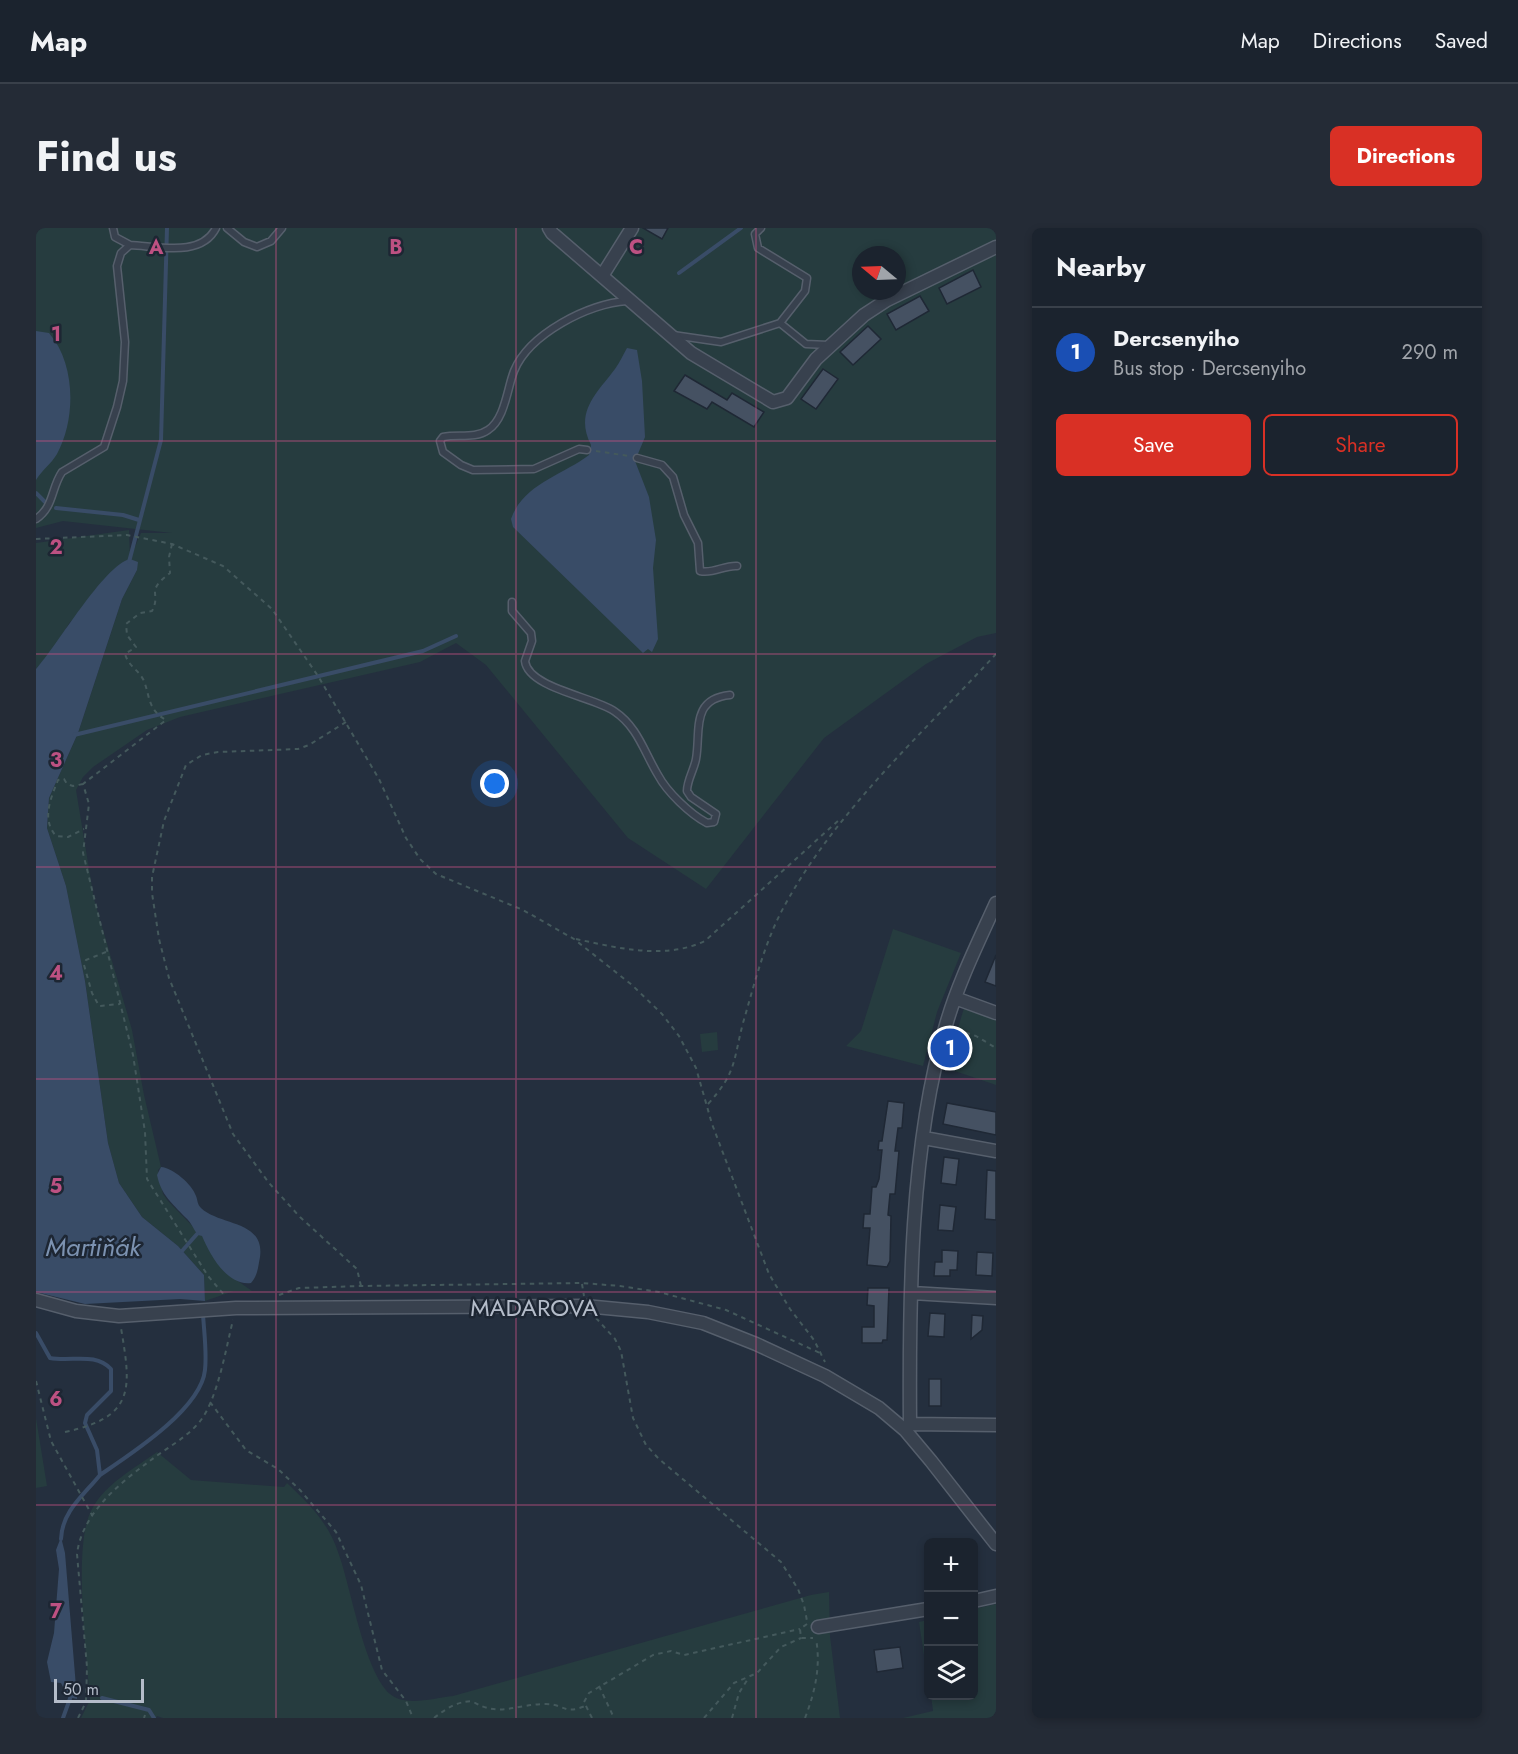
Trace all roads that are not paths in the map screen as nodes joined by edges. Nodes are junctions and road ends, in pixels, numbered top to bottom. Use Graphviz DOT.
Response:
graph roads {
  1 [pos="113,228"];
  2 [pos="216,228"];
  3 [pos="227,228"];
  4 [pos="282,228"];
  5 [pos="549,228"];
  6 [pos="632,228"];
  7 [pos="761,228"];
  8 [pos="129,244"];
  9 [pos="996,247"];
  10 [pos="602,276"];
  11 [pos="631,300"];
  12 [pos="780,323"];
  13 [pos="671,335"];
  14 [pos="829,345"];
  15 [pos="587,450"];
  16 [pos="637,458"];
  17 [pos="36,519"];
  18 [pos="737,566"];
  19 [pos="512,602"];
  20 [pos="730,695"];
  21 [pos="996,903"];
  22 [pos="955,998"];
  23 [pos="996,1013"];
  24 [pos="924,1138"];
  25 [pos="996,1152"];
  26 [pos="912,1293"];
  27 [pos="996,1298"];
  28 [pos="36,1300"];
  29 [pos="996,1425"];
  30 [pos="907,1427"];
  31 [pos="996,1544"];
  32 [pos="996,1596"];
  33 [pos="978,1600"];
  34 [pos="924,1611"];
  35 [pos="814,1630"];
  1 -- 8 [label="lane"];
  2 -- 8 [label="lane"];
  3 -- 4 [label="lane"];
  5 -- 10 [label="street"];
  6 -- 10 [label="street"];
  7 -- 12 [label="lane"];
  8 -- 17 [label="lane"];
  9 -- 14 [label="street"];
  10 -- 11 [label="street"];
  11 -- 13 [label="street"];
  11 -- 15 [label="lane"];
  12 -- 13 [label="lane"];
  12 -- 14 [label="lane"];
  13 -- 14 [label="street"];
  16 -- 18 [label="lane"];
  19 -- 20 [label="lane"];
  21 -- 22 [label="street"];
  22 -- 23 [label="street"];
  22 -- 24 [label="street"];
  24 -- 25 [label="street"];
  24 -- 26 [label="street"];
  26 -- 27 [label="street"];
  26 -- 30 [label="street"];
  28 -- 30 [label="street, MADAROVA"];
  29 -- 30 [label="street"];
  30 -- 31 [label="street, MADAROVA"];
  32 -- 33 [label="street"];
  34 -- 35 [label="street"];
}
